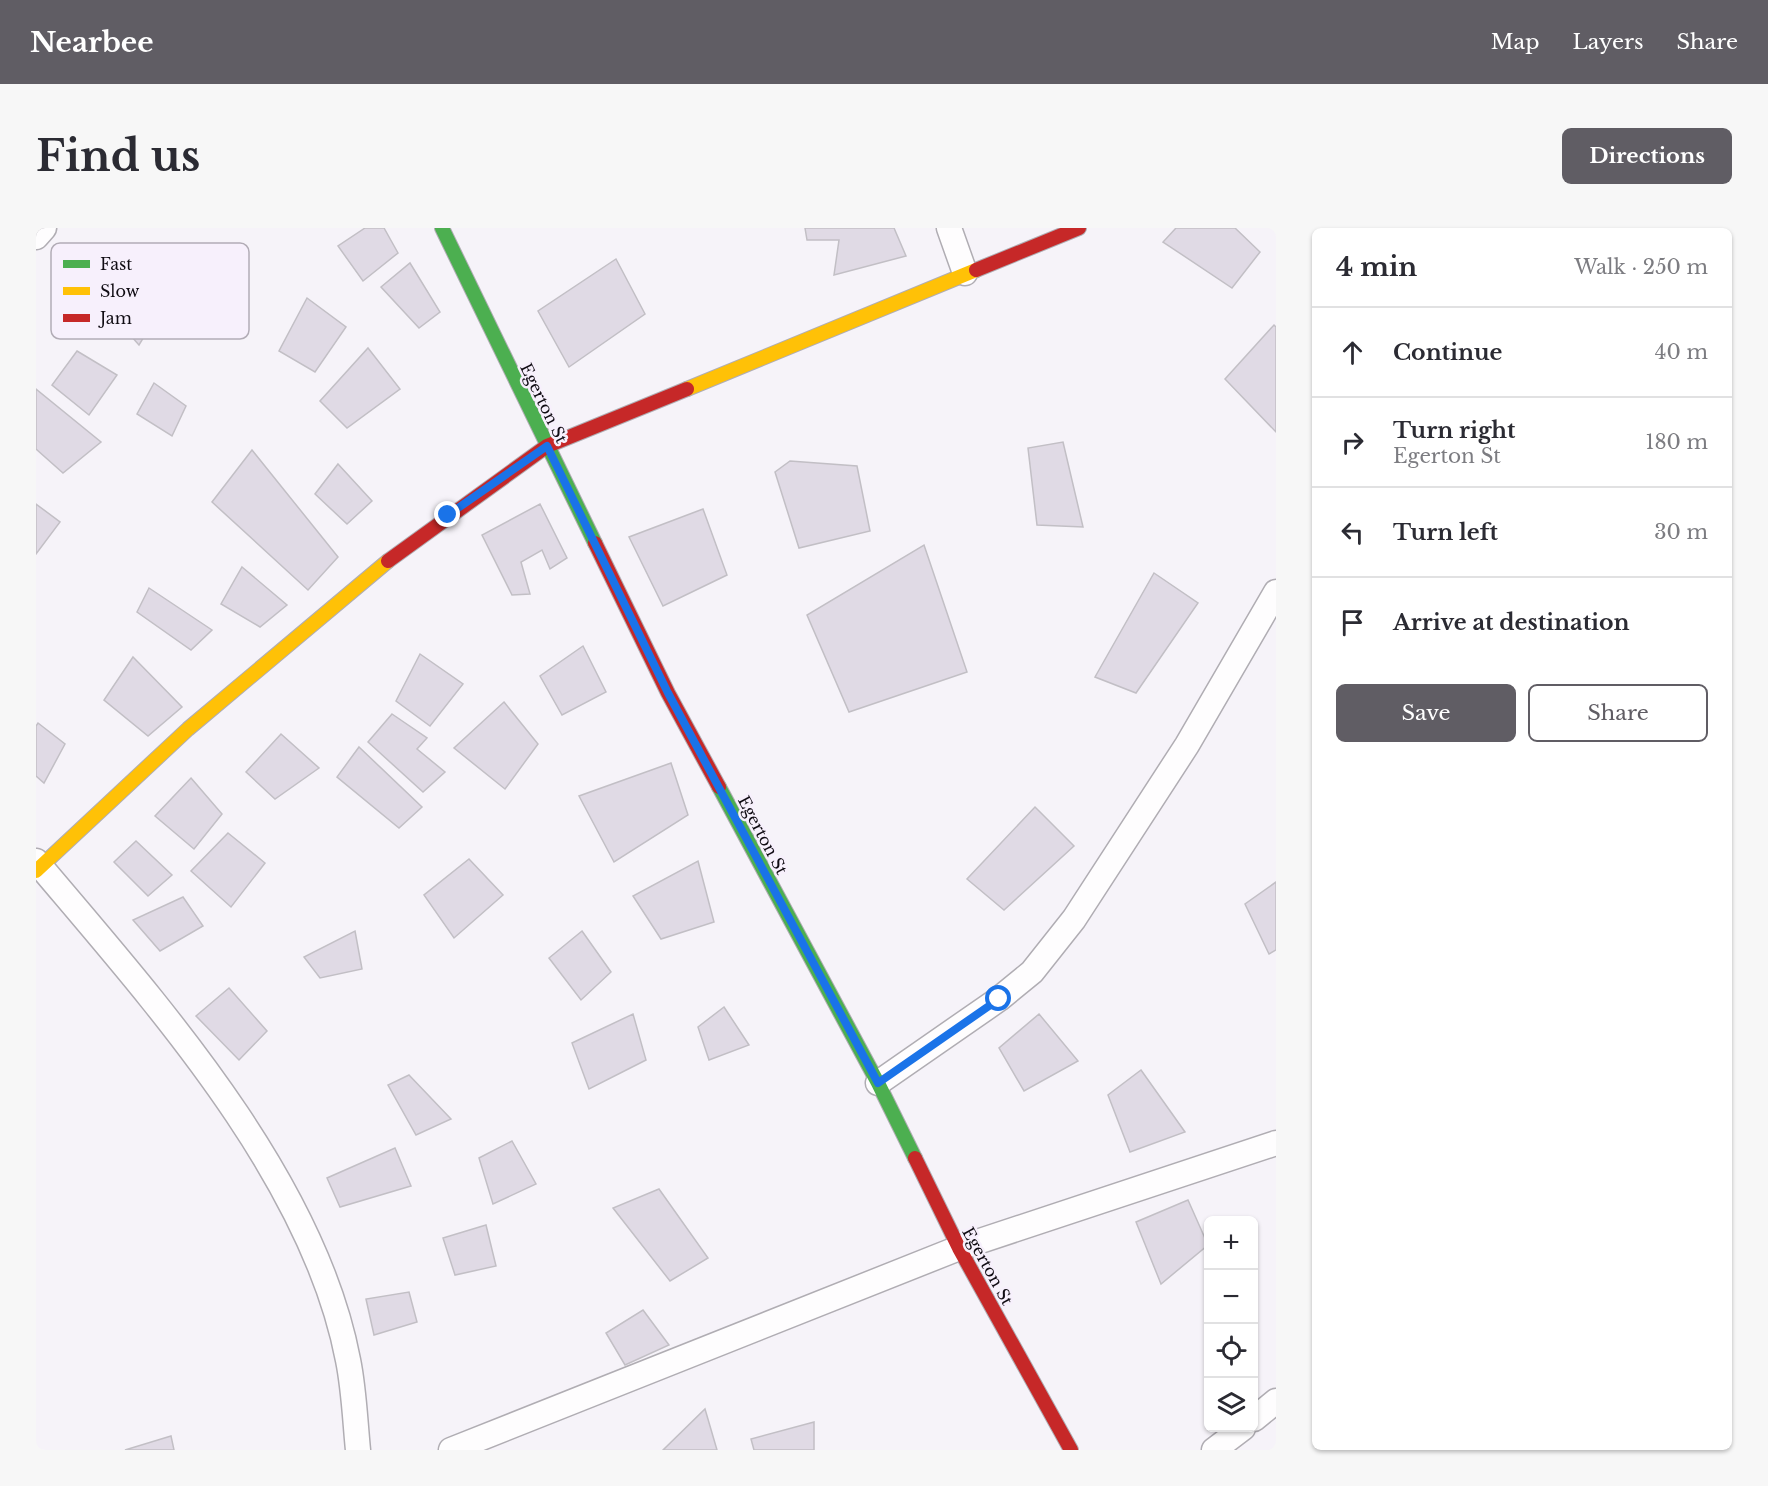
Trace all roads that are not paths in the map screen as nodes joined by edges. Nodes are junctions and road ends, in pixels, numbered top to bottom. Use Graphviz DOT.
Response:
graph roads {
  1 [pos="44,228"];
  2 [pos="442,228"];
  3 [pos="949,228"];
  4 [pos="1080,228"];
  5 [pos="36,237"];
  6 [pos="965,273"];
  7 [pos="547,446"];
  8 [pos="1276,591"];
  9 [pos="38,867"];
  10 [pos="878,1083"];
  11 [pos="1276,1143"];
  12 [pos="959,1248"];
  13 [pos="1276,1401"];
  14 [pos="1258,1416"];
  15 [pos="1238,1432"];
  16 [pos="358,1450"];
  17 [pos="451,1450"];
  18 [pos="1071,1450"];
  19 [pos="1214,1450"];
  1 -- 5 [label="street"];
  2 -- 7 [label="street, Egerton St"];
  3 -- 6 [label="street"];
  4 -- 6 [label="street"];
  6 -- 7 [label="street"];
  7 -- 9 [label="street"];
  7 -- 10 [label="street, Egerton St"];
  8 -- 10 [label="street"];
  9 -- 16 [label="street"];
  10 -- 12 [label="street, Egerton St"];
  11 -- 12 [label="street"];
  12 -- 17 [label="street"];
  12 -- 18 [label="street, Egerton St"];
  13 -- 14 [label="street"];
  15 -- 19 [label="street"];
}
